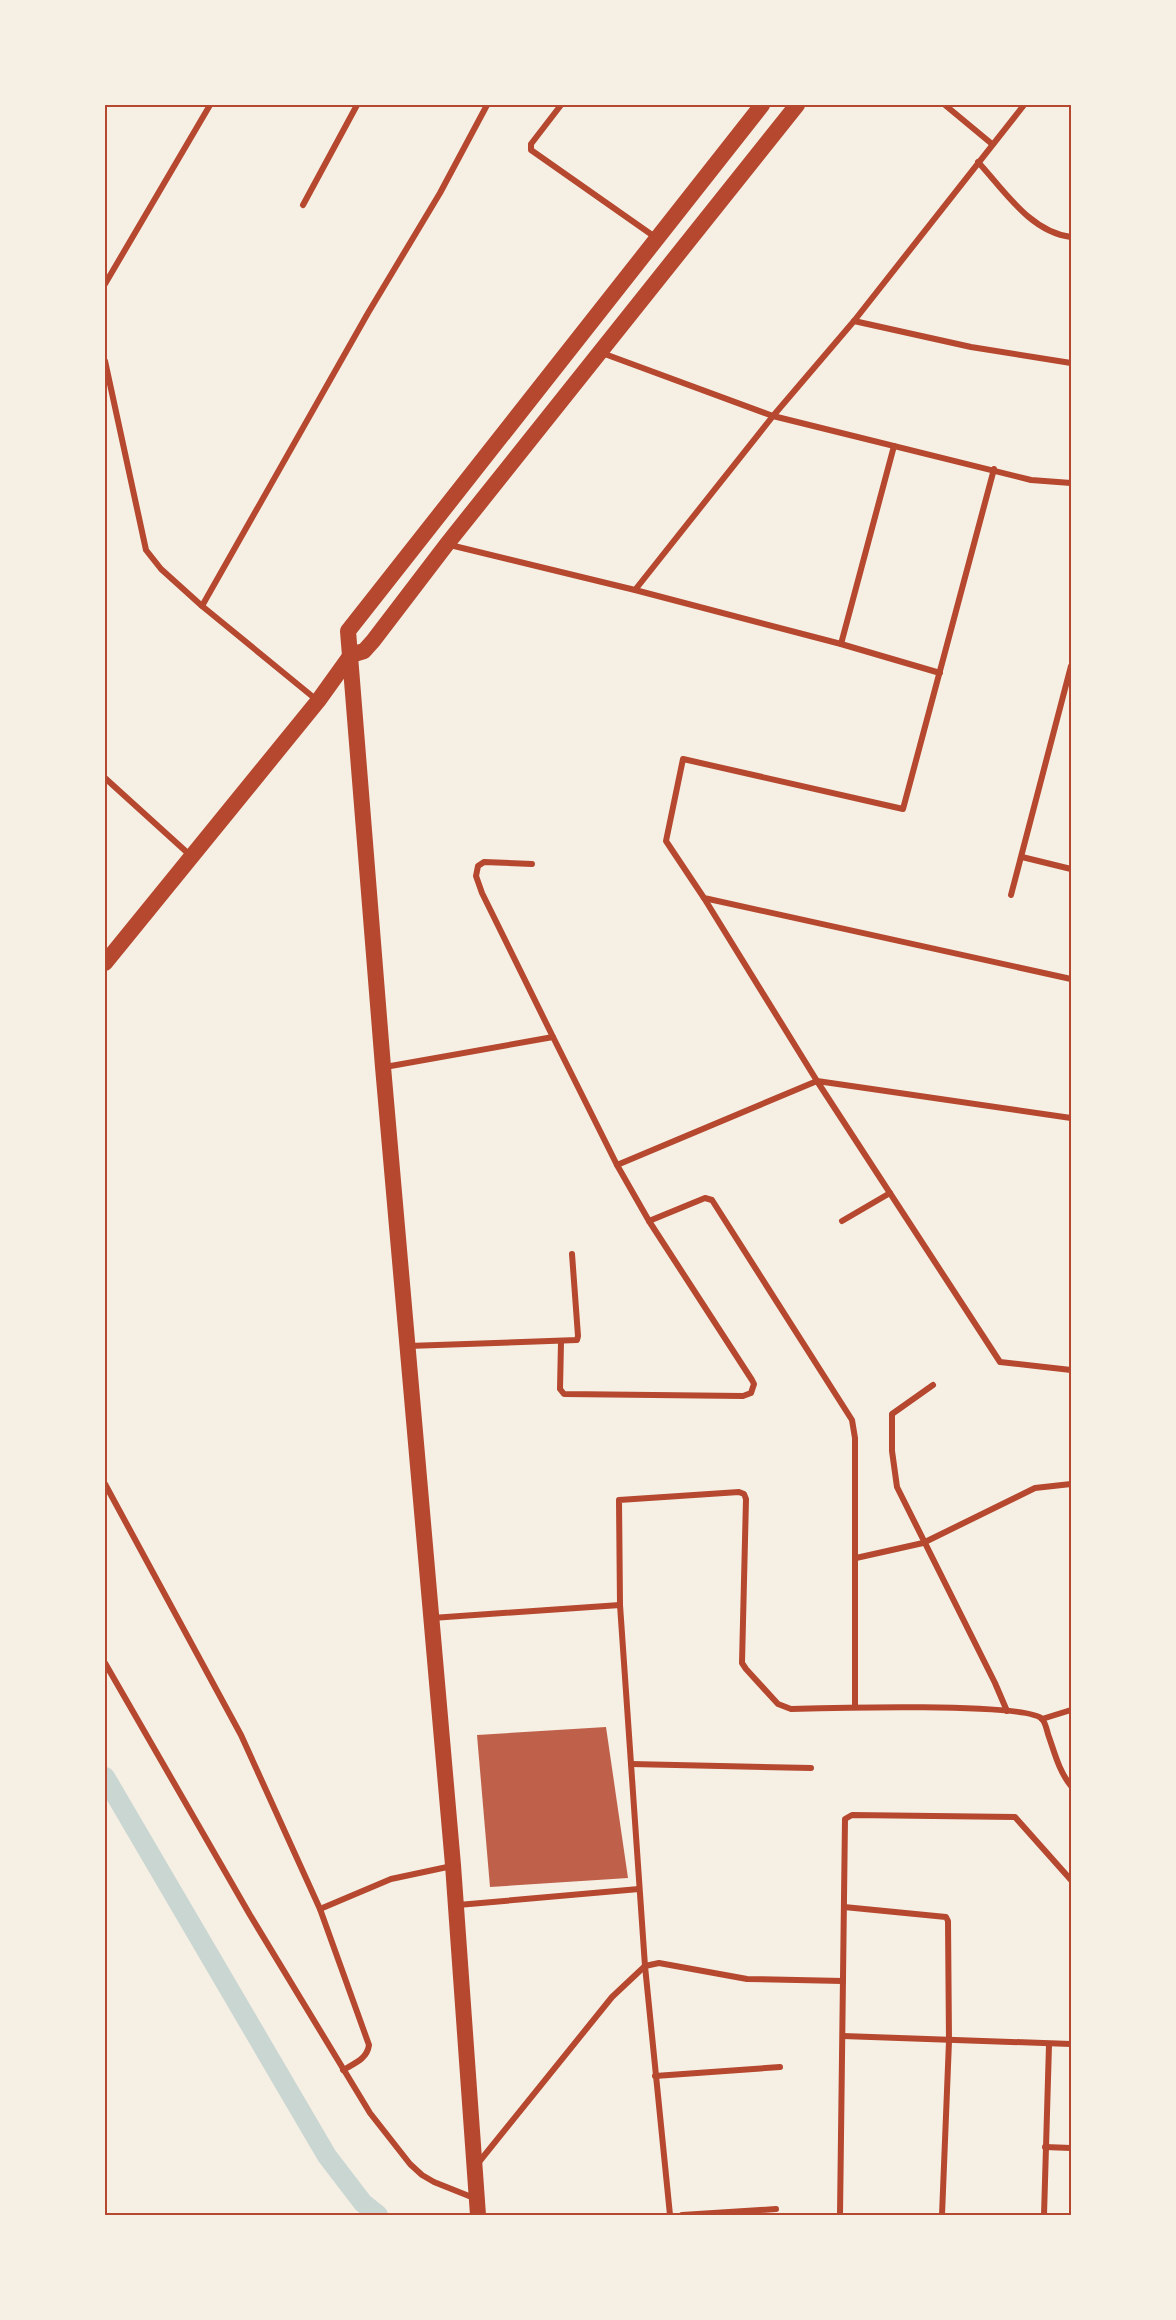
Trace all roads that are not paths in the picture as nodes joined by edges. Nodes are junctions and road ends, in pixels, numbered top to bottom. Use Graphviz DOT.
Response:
graph roads {
  1 [pos="210,105"];
  2 [pos="357,105"];
  3 [pos="487,105"];
  4 [pos="561,105"];
  5 [pos="762,105"];
  6 [pos="797,105"];
  7 [pos="945,105"];
  8 [pos="1024,105"];
  9 [pos="992,144"];
  10 [pos="978,162"];
  11 [pos="303,205"];
  12 [pos="1071,237"];
  13 [pos="656,238"];
  14 [pos="105,284"];
  15 [pos="854,321"];
  16 [pos="600,353"];
  17 [pos="105,362"];
  18 [pos="1071,363"];
  19 [pos="773,416"];
  20 [pos="894,446"];
  21 [pos="994,469"];
  22 [pos="1071,483"];
  23 [pos="447,544"];
  24 [pos="635,590"];
  25 [pos="202,606"];
  26 [pos="841,644"];
  27 [pos="351,655"];
  28 [pos="1071,666"];
  29 [pos="940,673"];
  30 [pos="321,697"];
  31 [pos="1067,699"];
  32 [pos="105,778"];
  33 [pos="192,857"];
  34 [pos="1022,857"];
  35 [pos="532,864"];
  36 [pos="1071,869"];
  37 [pos="1011,895"];
  38 [pos="704,898"];
  39 [pos="105,963"];
  40 [pos="1071,979"];
  41 [pos="553,1037"];
  42 [pos="383,1067"];
  43 [pos="817,1082"];
  44 [pos="1071,1118"];
  45 [pos="617,1165"];
  46 [pos="890,1193"];
  47 [pos="649,1221"];
  48 [pos="842,1221"];
  49 [pos="572,1254"];
  50 [pos="561,1342"];
  51 [pos="407,1346"];
  52 [pos="1071,1370"];
  53 [pos="933,1385"];
  54 [pos="105,1484"];
  55 [pos="1071,1484"];
  56 [pos="923,1543"];
  57 [pos="856,1558"];
  58 [pos="620,1605"];
  59 [pos="431,1618"];
  60 [pos="105,1663"];
  61 [pos="855,1706"];
  62 [pos="1071,1710"];
  63 [pos="1007,1711"];
  64 [pos="1042,1719"];
  65 [pos="631,1764"];
  66 [pos="811,1768"];
  67 [pos="1071,1786"];
  68 [pos="453,1866"];
  69 [pos="1071,1880"];
  70 [pos="639,1888"];
  71 [pos="456,1906"];
  72 [pos="844,1907"];
  73 [pos="320,1910"];
  74 [pos="645,1966"];
  75 [pos="843,1981"];
  76 [pos="843,2036"];
  77 [pos="949,2041"];
  78 [pos="1071,2044"];
  79 [pos="1049,2045"];
  80 [pos="780,2067"];
  81 [pos="343,2070"];
  82 [pos="655,2076"];
  83 [pos="1046,2147"];
  84 [pos="1071,2148"];
  85 [pos="474,2167"];
  86 [pos="478,2207"];
  87 [pos="776,2209"];
  88 [pos="670,2215"];
  89 [pos="684,2215"];
  90 [pos="840,2215"];
  91 [pos="942,2215"];
  92 [pos="1044,2215"];
  1 -- 14 [label="street"];
  2 -- 11 [label="street"];
  3 -- 25 [label="street"];
  4 -- 13 [label="street"];
  5 -- 13 [label="highway"];
  6 -- 16 [label="highway"];
  7 -- 9 [label="street"];
  8 -- 9 [label="street"];
  9 -- 10 [label="street"];
  10 -- 12 [label="street"];
  10 -- 15 [label="street"];
  13 -- 27 [label="highway"];
  15 -- 18 [label="street"];
  15 -- 19 [label="street"];
  16 -- 19 [label="street"];
  16 -- 23 [label="highway"];
  17 -- 25 [label="street"];
  19 -- 20 [label="street"];
  19 -- 24 [label="street"];
  20 -- 21 [label="street"];
  20 -- 26 [label="street"];
  21 -- 22 [label="street"];
  21 -- 29 [label="street"];
  23 -- 24 [label="street"];
  23 -- 27 [label="highway"];
  24 -- 26 [label="street"];
  25 -- 30 [label="street"];
  26 -- 29 [label="street"];
  27 -- 30 [label="highway"];
  27 -- 42 [label="highway"];
  28 -- 31 [label="street"];
  29 -- 38 [label="street"];
  30 -- 33 [label="highway"];
  31 -- 34 [label="street"];
  32 -- 33 [label="street"];
  33 -- 39 [label="highway"];
  34 -- 36 [label="street"];
  34 -- 37 [label="street"];
  35 -- 41 [label="street"];
  38 -- 40 [label="street"];
  38 -- 43 [label="street"];
  41 -- 42 [label="street"];
  41 -- 45 [label="street"];
  42 -- 51 [label="highway"];
  43 -- 44 [label="street"];
  43 -- 45 [label="street"];
  43 -- 46 [label="street"];
  45 -- 47 [label="street"];
  46 -- 48 [label="street"];
  46 -- 52 [label="street"];
  47 -- 50 [label="street"];
  47 -- 57 [label="street"];
  49 -- 50 [label="street"];
  50 -- 51 [label="street"];
  51 -- 59 [label="highway"];
  53 -- 56 [label="street"];
  54 -- 73 [label="street"];
  55 -- 56 [label="street"];
  56 -- 57 [label="street"];
  56 -- 63 [label="street"];
  57 -- 61 [label="street"];
  58 -- 59 [label="street"];
  58 -- 61 [label="street"];
  58 -- 65 [label="street"];
  59 -- 68 [label="highway"];
  60 -- 81 [label="street"];
  61 -- 63 [label="street"];
  62 -- 64 [label="street"];
  63 -- 64 [label="street"];
  64 -- 67 [label="street"];
  65 -- 66 [label="street"];
  65 -- 70 [label="street"];
  68 -- 71 [label="highway"];
  68 -- 73 [label="street"];
  69 -- 72 [label="street"];
  70 -- 71 [label="street"];
  70 -- 74 [label="street"];
  71 -- 85 [label="highway"];
  72 -- 75 [label="street"];
  72 -- 77 [label="street"];
  73 -- 81 [label="street"];
  74 -- 75 [label="street"];
  74 -- 82 [label="street"];
  74 -- 85 [label="street"];
  75 -- 76 [label="street"];
  76 -- 77 [label="street"];
  76 -- 90 [label="street"];
  77 -- 79 [label="street"];
  77 -- 91 [label="street"];
  78 -- 79 [label="street"];
  79 -- 83 [label="street"];
  80 -- 82 [label="street"];
  81 -- 86 [label="street"];
  82 -- 88 [label="street"];
  83 -- 84 [label="street"];
  83 -- 92 [label="street"];
  85 -- 86 [label="highway"];
  87 -- 89 [label="street"];
}
